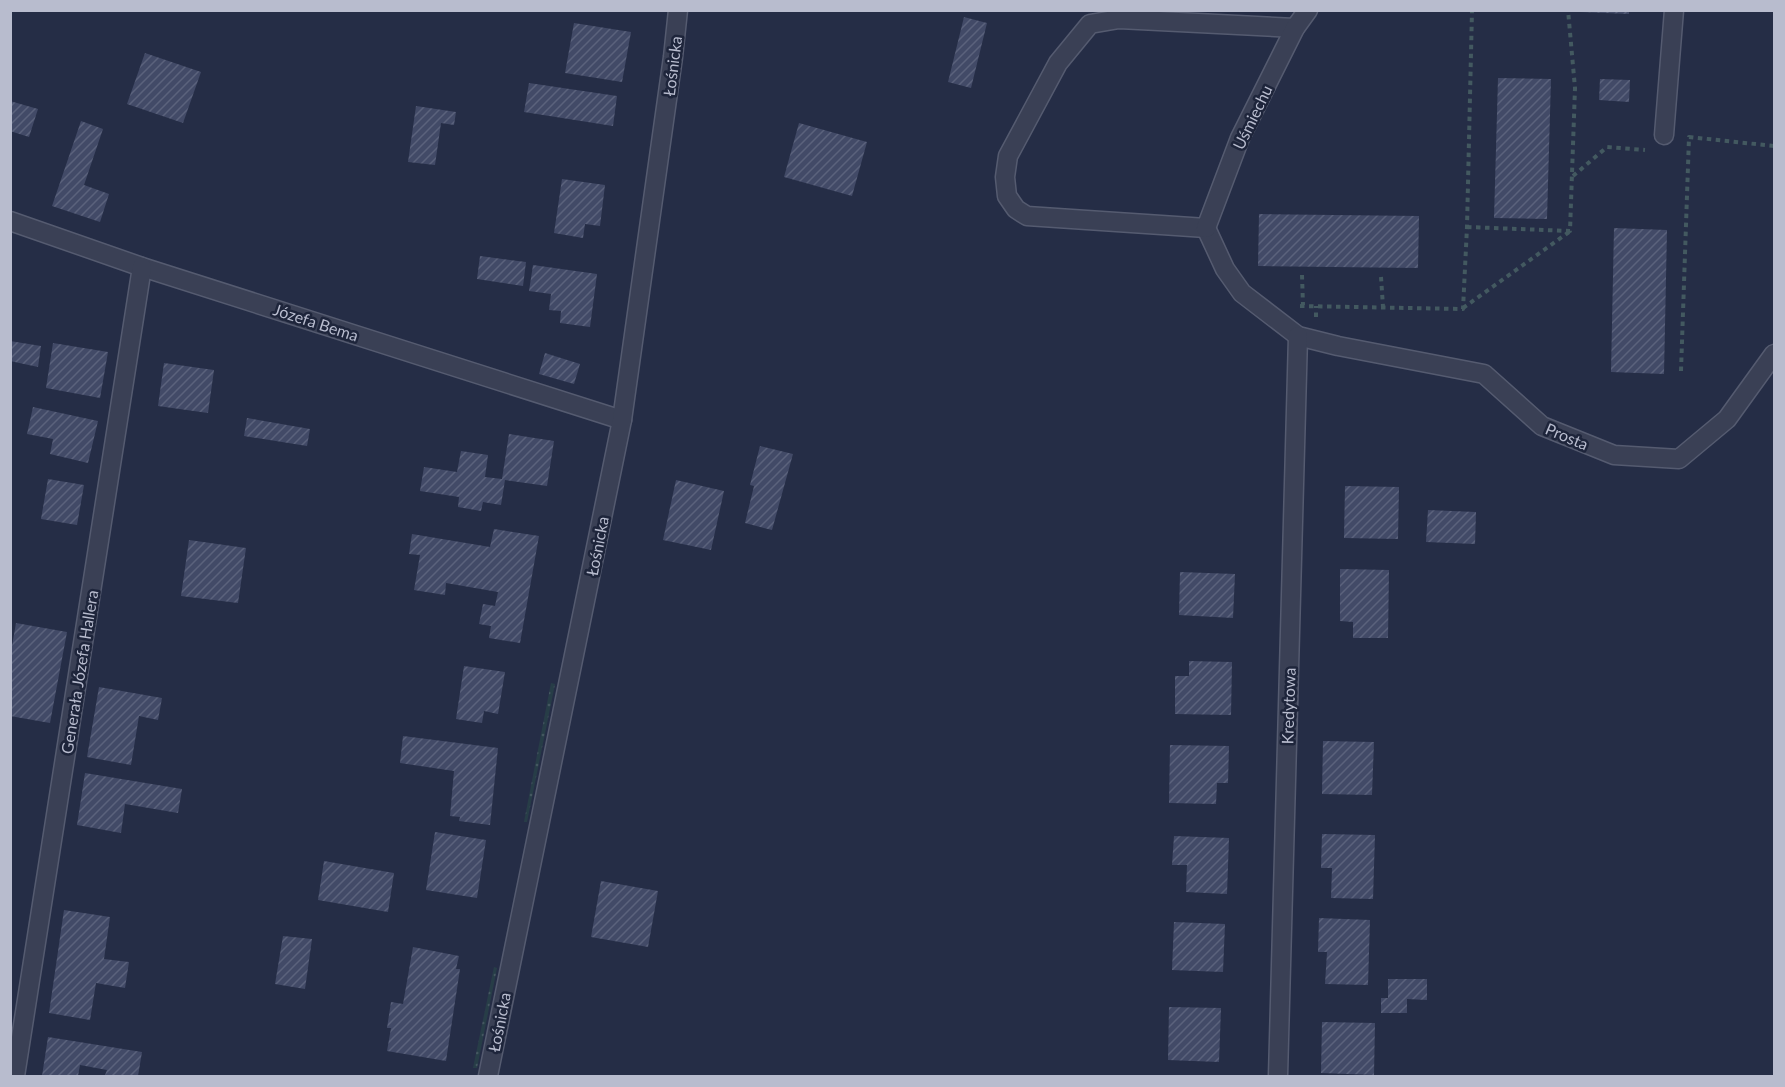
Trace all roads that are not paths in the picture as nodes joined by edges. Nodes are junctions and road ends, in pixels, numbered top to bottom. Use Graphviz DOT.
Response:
graph roads {
  1 [pos="678,10"];
  2 [pos="1308,10"];
  3 [pos="1674,10"];
  4 [pos="1295,28"];
  5 [pos="1664,135"];
  6 [pos="10,221"];
  7 [pos="1206,228"];
  8 [pos="142,267"];
  9 [pos="1298,336"];
  10 [pos="1774,354"];
  11 [pos="622,420"];
  12 [pos="15,1077"];
  13 [pos="488,1077"];
  14 [pos="1278,1077"];
  1 -- 11 [label="street, Łośnicka"];
  2 -- 4 [label="street, Uśmiechu"];
  3 -- 5 [label="street"];
  4 -- 7 [label="street, Uśmiechu"];
  4 -- 7 [label="street"];
  6 -- 8 [label="street, Józefa Bema"];
  7 -- 9 [label="street"];
  8 -- 11 [label="street, Józefa Bema"];
  8 -- 12 [label="street, Generała Józefa Hallera"];
  9 -- 10 [label="street, Prosta"];
  9 -- 14 [label="street, Kredytowa"];
  11 -- 13 [label="street, Łośnicka"];
}
